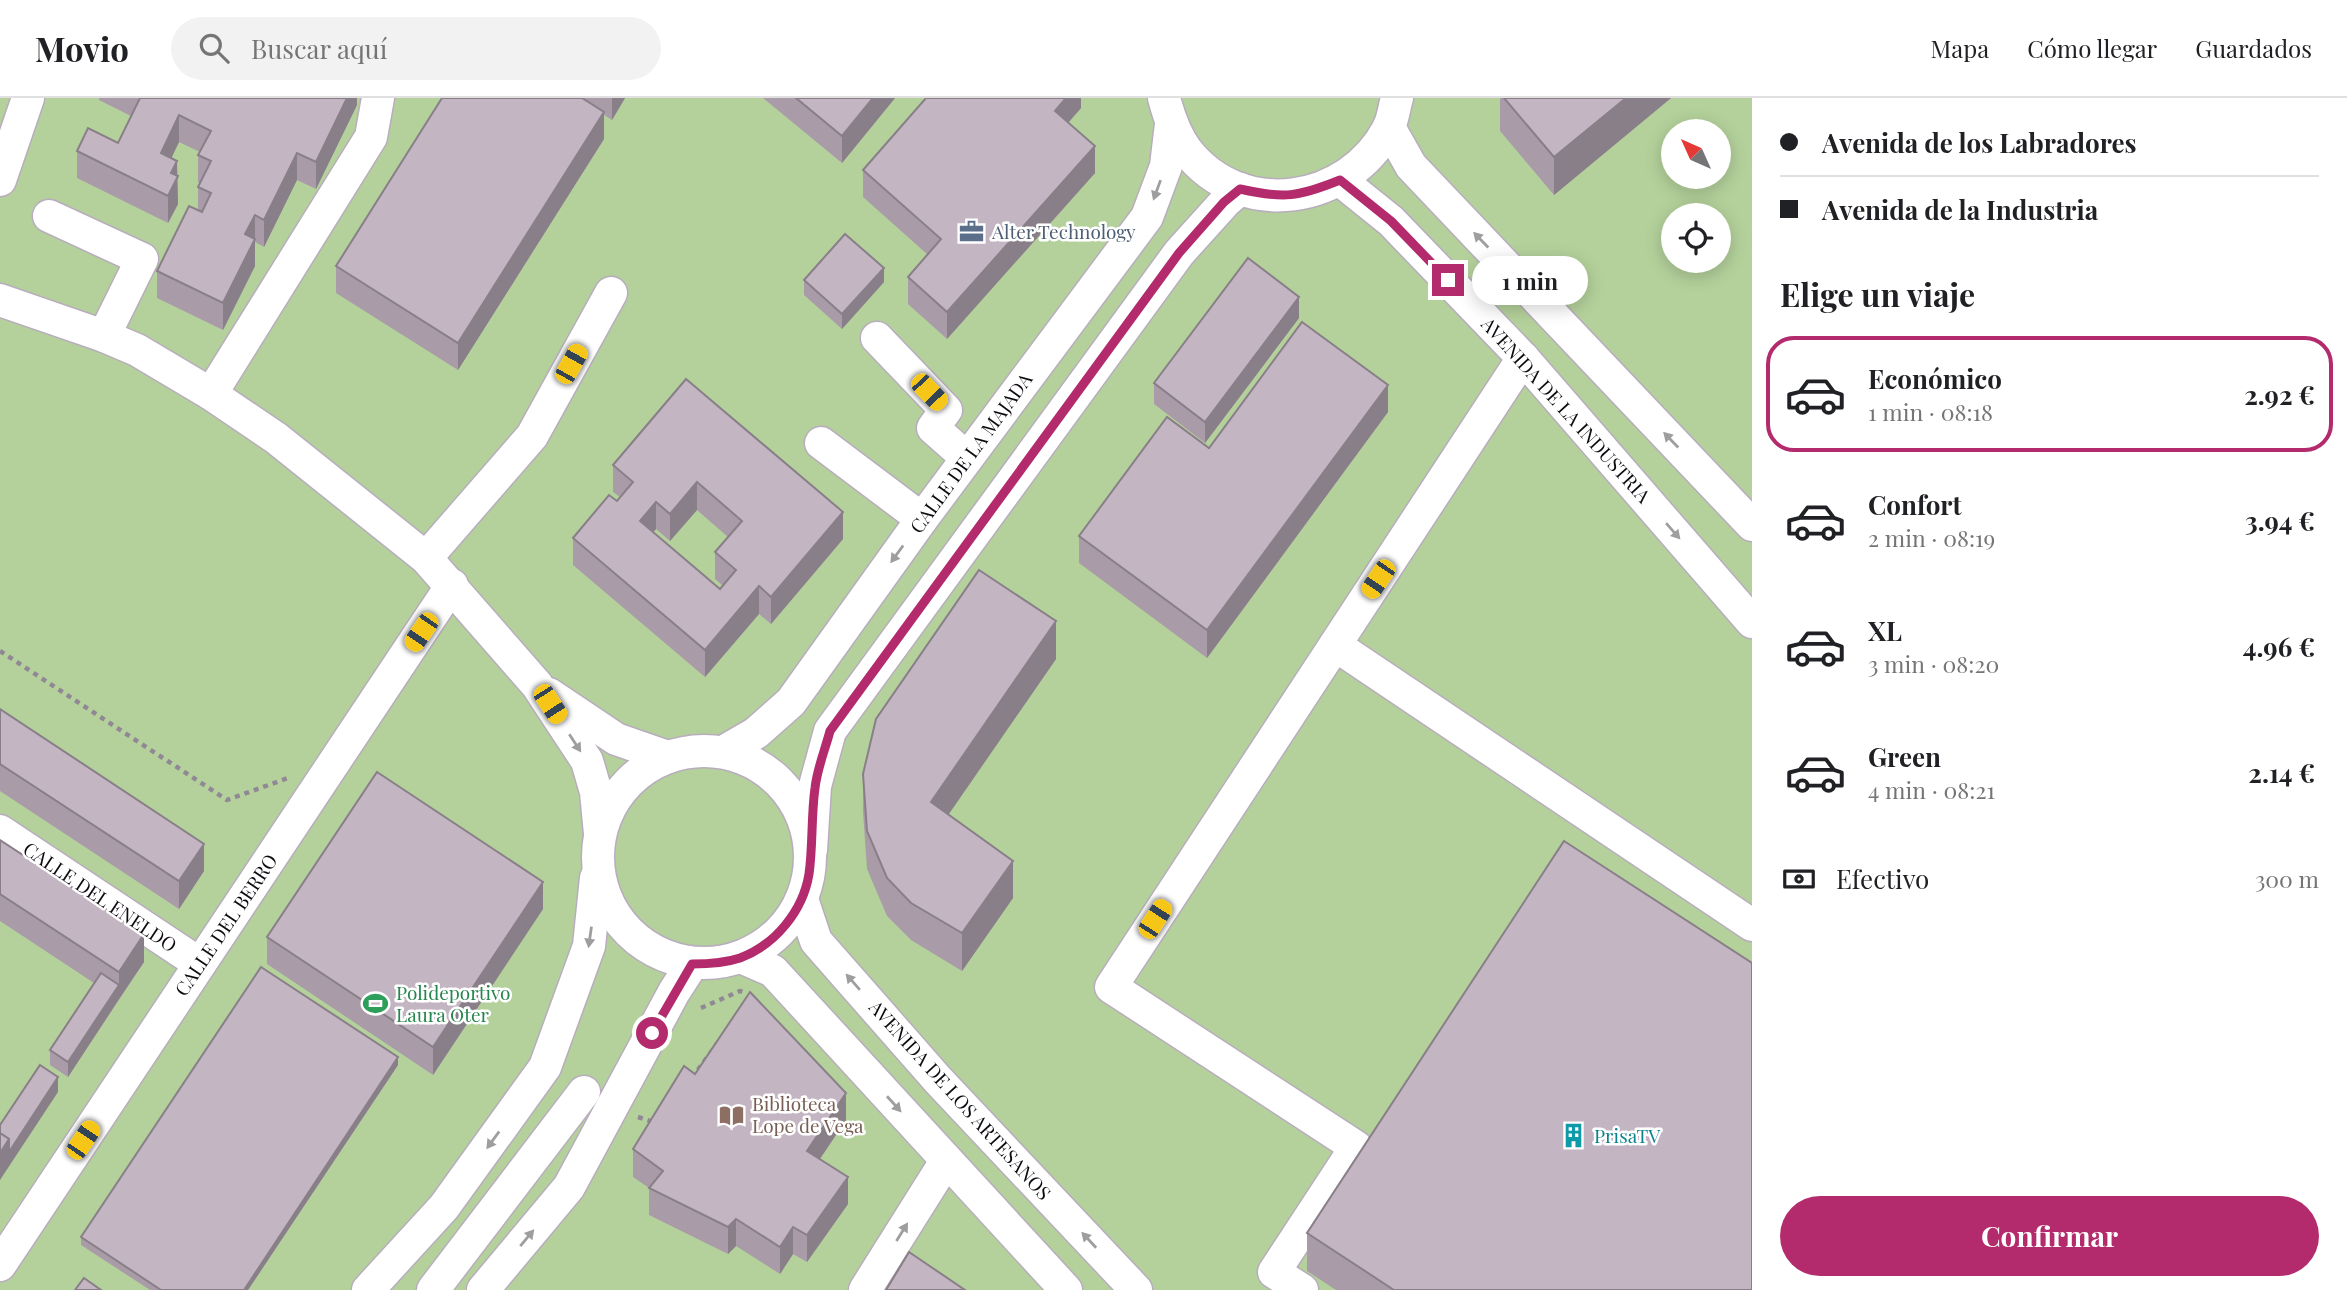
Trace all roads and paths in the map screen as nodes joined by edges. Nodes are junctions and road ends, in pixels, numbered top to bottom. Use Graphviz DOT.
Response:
graph roads {
  1 [pos="28,98"];
  2 [pos="377,98"];
  3 [pos="1167,111"];
  4 [pos="1393,113"];
  5 [pos="0,180"];
  6 [pos="1340,180"];
  7 [pos="1240,189"];
  8 [pos="49,216"];
  9 [pos="611,293"];
  10 [pos="0,300"];
  11 [pos="104,336"];
  12 [pos="877,338"];
  13 [pos="1523,358"];
  14 [pos="211,394"];
  15 [pos="821,443"];
  16 [pos="967,458"];
  17 [pos="922,519"];
  18 [pos="1752,525"];
  19 [pos="426,558"];
  20 [pos="452,585"];
  21 [pos="1752,622"];
  22 [pos="1335,645"];
  23 [pos="0,651"];
  24 [pos="537,685"];
  25 [pos="723,752"];
  26 [pos="668,757"];
  27 [pos="335,761"];
  28 [pos="0,831"];
  29 [pos="600,834"];
  30 [pos="811,850"];
  31 [pos="597,869"];
  32 [pos="802,899"];
  33 [pos="1752,925"];
  34 [pos="741,957"];
  35 [pos="200,964"];
  36 [pos="692,964"];
  37 [pos="733,1038"];
  38 [pos="691,1079"];
  39 [pos="584,1092"];
  40 [pos="946,1161"];
  41 [pos="3,1253"];
  42 [pos="368,1290"];
  43 [pos="433,1290"];
  44 [pos="483,1290"];
  45 [pos="865,1290"];
  46 [pos="1066,1290"];
  47 [pos="1136,1290"];
  48 [pos="1302,1290"];
  1 -- 5 [label="street"];
  2 -- 14 [label="street"];
  3 -- 7 [label="street"];
  3 -- 16 [label="street, CALLE DE LA MAJADA, one-way"];
  4 -- 6 [label="street"];
  18 -- 4 [label="street, one-way"];
  6 -- 7 [label="street"];
  6 -- 13 [label="street, AVENIDA DE LA INDUSTRIA"];
  7 -- 30 [label="street"];
  8 -- 11 [label="street"];
  9 -- 19 [label="street"];
  10 -- 11 [label="street"];
  11 -- 14 [label="street"];
  12 -- 16 [label="street"];
  13 -- 21 [label="street, AVENIDA DE LA INDUSTRIA, one-way"];
  13 -- 22 [label="street"];
  14 -- 19 [label="street"];
  15 -- 17 [label="street"];
  16 -- 17 [label="street, CALLE DE LA MAJADA"];
  17 -- 25 [label="street, CALLE DE LA MAJADA, one-way"];
  19 -- 20 [label="street"];
  20 -- 24 [label="street"];
  20 -- 27 [label="street, CALLE DEL BERRO"];
  22 -- 33 [label="street"];
  22 -- 48 [label="street"];
  23 -- 27 [label="path"];
  24 -- 26 [label="street"];
  24 -- 29 [label="street, one-way"];
  25 -- 26 [label="street"];
  25 -- 30 [label="street"];
  26 -- 29 [label="street"];
  27 -- 35 [label="street, CALLE DEL BERRO"];
  28 -- 35 [label="street, CALLE DEL ENELDO"];
  29 -- 31 [label="street"];
  30 -- 32 [label="street"];
  31 -- 36 [label="street"];
  31 -- 42 [label="street, one-way"];
  32 -- 34 [label="street"];
  47 -- 32 [label="street, AVENIDA DE LOS ARTESANOS, one-way"];
  34 -- 36 [label="street"];
  34 -- 40 [label="street, one-way"];
  35 -- 41 [label="street, CALLE DEL BERRO"];
  44 -- 36 [label="street, one-way"];
  37 -- 38 [label="path"];
  39 -- 43 [label="street"];
  45 -- 40 [label="street, one-way"];
  40 -- 46 [label="street"];
}
